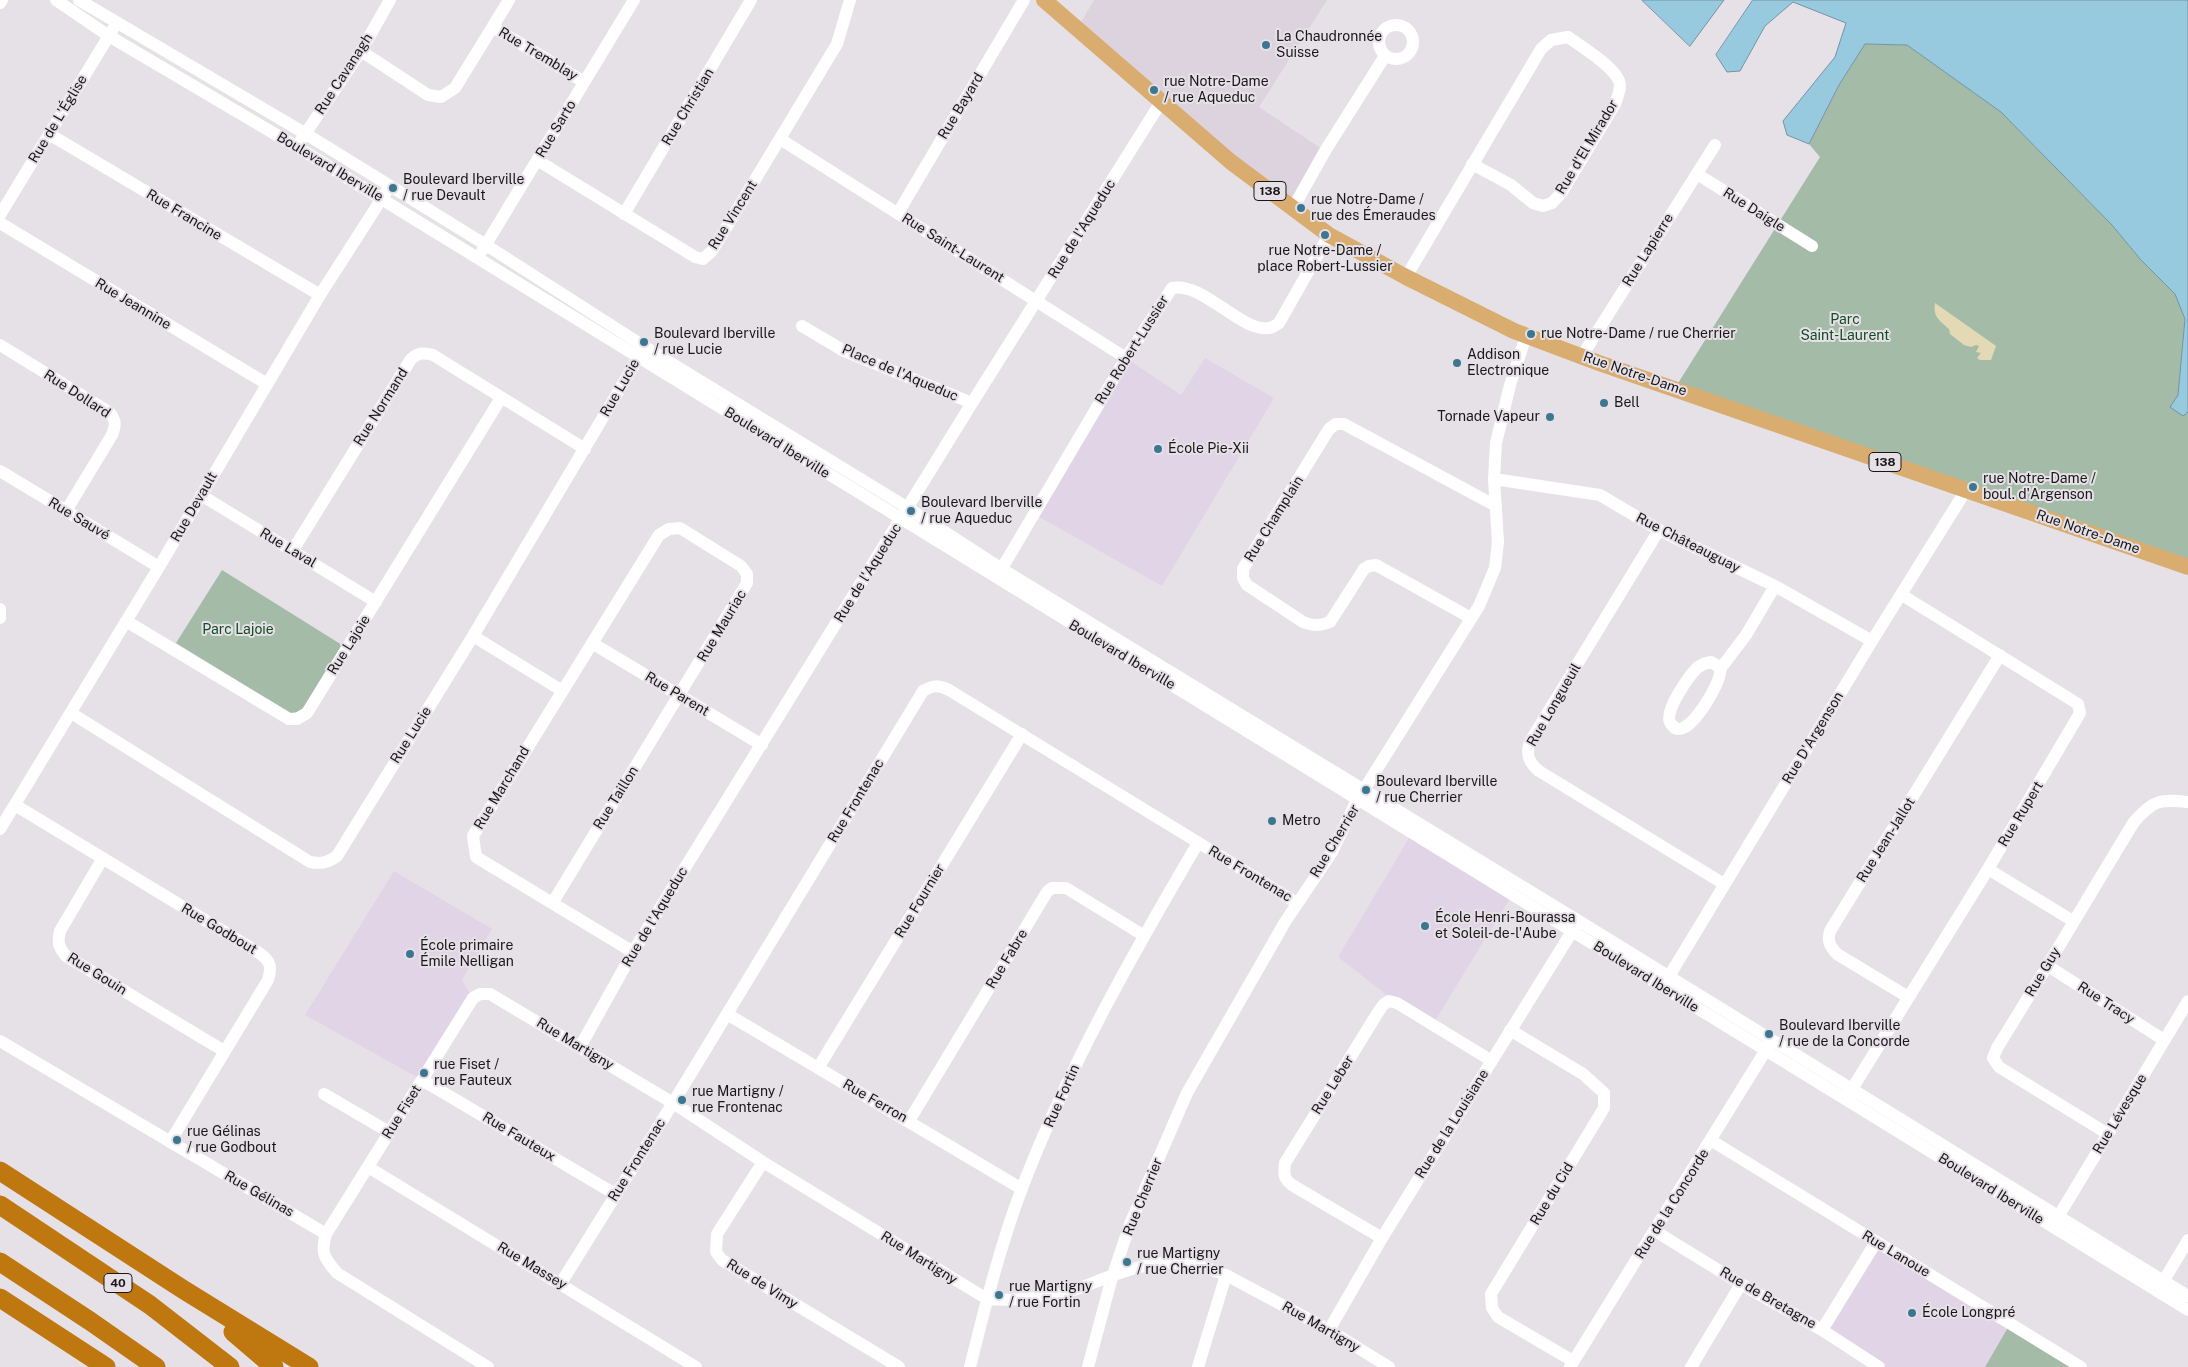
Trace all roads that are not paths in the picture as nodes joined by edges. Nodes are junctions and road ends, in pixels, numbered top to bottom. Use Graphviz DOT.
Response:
graph roads {
  1 [pos="2,0"];
  2 [pos="79,0"];
  3 [pos="390,0"];
  4 [pos="509,0"];
  5 [pos="634,0"];
  6 [pos="751,0"];
  7 [pos="850,0"];
  8 [pos="1024,0"];
  9 [pos="1044,0"];
  10 [pos="59,1"];
  11 [pos="0,3"];
  12 [pos="118,23"];
  13 [pos="493,27"];
  14 [pos="109,36"];
  15 [pos="361,51"];
  16 [pos="1385,56"];
  17 [pos="584,82"];
  18 [pos="1161,102"];
  19 [pos="49,134"];
  20 [pos="306,134"];
  21 [pos="780,139"];
  22 [pos="1715,145"];
  23 [pos="297,146"];
  24 [pos="537,160"];
  25 [pos="1472,164"];
  26 [pos="1696,174"];
  27 [pos="389,187"];
  28 [pos="382,199"];
  29 [pos="1293,208"];
  30 [pos="898,213"];
  31 [pos="624,214"];
  32 [pos="0,215"];
  33 [pos="0,223"];
  34 [pos="1329,235"];
  35 [pos="486,245"];
  36 [pos="1812,246"];
  37 [pos="478,258"];
  38 [pos="1406,277"];
  39 [pos="320,295"];
  40 [pos="1038,301"];
  41 [pos="802,326"];
  42 [pos="1526,336"];
  43 [pos="0,345"];
  44 [pos="642,352"];
  45 [pos="1582,356"];
  46 [pos="1126,358"];
  47 [pos="267,384"];
  48 [pos="501,398"];
  49 [pos="972,403"];
  50 [pos="585,449"];
  51 [pos="0,471"];
  52 [pos="1494,479"];
  53 [pos="1966,490"];
  54 [pos="201,495"];
  55 [pos="1496,506"];
  56 [pos="66,511"];
  57 [pos="904,513"];
  58 [pos="1659,530"];
  59 [pos="293,550"];
  60 [pos="159,567"];
  61 [pos="2188,567"];
  62 [pos="999,574"];
  63 [pos="1775,586"];
  64 [pos="1902,595"];
  65 [pos="376,602"];
  66 [pos="0,609"];
  67 [pos="0,618"];
  68 [pos="1471,618"];
  69 [pos="126,620"];
  70 [pos="473,636"];
  71 [pos="1872,640"];
  72 [pos="592,643"];
  73 [pos="2000,655"];
  74 [pos="1721,668"];
  75 [pos="561,690"];
  76 [pos="680,694"];
  77 [pos="71,713"];
  78 [pos="1022,734"];
  79 [pos="762,745"];
  80 [pos="1361,795"];
  81 [pos="2188,802"];
  82 [pos="15,805"];
  83 [pos="0,829"];
  84 [pos="1198,844"];
  85 [pos="103,858"];
  86 [pos="1988,869"];
  87 [pos="1724,884"];
  88 [pos="553,902"];
  89 [pos="1297,903"];
  90 [pos="1579,921"];
  91 [pos="2073,921"];
  92 [pos="1572,932"];
  93 [pos="1143,935"];
  94 [pos="633,952"];
  95 [pos="2048,966"];
  96 [pos="1666,982"];
  97 [pos="480,994"];
  98 [pos="1908,997"];
  99 [pos="2188,1001"];
  100 [pos="727,1014"];
  101 [pos="1510,1030"];
  102 [pos="2164,1040"];
  103 [pos="0,1041"];
  104 [pos="1769,1046"];
  105 [pos="580,1047"];
  106 [pos="224,1051"];
  107 [pos="1492,1061"];
  108 [pos="818,1068"];
  109 [pos="422,1080"];
  110 [pos="324,1094"];
  111 [pos="1849,1094"];
  112 [pos="673,1103"];
  113 [pos="909,1121"];
  114 [pos="389,1132"];
  115 [pos="2108,1134"];
  116 [pos="1712,1141"];
  117 [pos="170,1142"];
  118 [pos="763,1162"];
  119 [pos="368,1167"];
  120 [pos="0,1171"];
  121 [pos="1022,1189"];
  122 [pos="616,1194"];
  123 [pos="0,1205"];
  124 [pos="2055,1222"];
  125 [pos="1655,1231"];
  126 [pos="326,1234"];
  127 [pos="1382,1238"];
  128 [pos="2188,1240"];
  129 [pos="1876,1242"];
  130 [pos="0,1262"];
  131 [pos="1113,1275"];
  132 [pos="1226,1275"];
  133 [pos="561,1283"];
  134 [pos="1741,1284"];
  135 [pos="2160,1285"];
  136 [pos="184,1290"];
  137 [pos="2188,1296"];
  138 [pos="0,1298"];
  139 [pos="987,1299"];
  140 [pos="2188,1310"];
  141 [pos="1329,1330"];
  142 [pos="1822,1330"];
  143 [pos="1859,1362"];
  144 [pos="1572,1364"];
  145 [pos="106,1367"];
  146 [pos="156,1367"];
  147 [pos="230,1367"];
  148 [pos="274,1367"];
  149 [pos="309,1367"];
  150 [pos="488,1367"];
  151 [pos="696,1367"];
  152 [pos="899,1367"];
  153 [pos="970,1367"];
  154 [pos="1088,1367"];
  155 [pos="1198,1367"];
  156 [pos="1389,1367"];
  157 [pos="1691,1367"];
  158 [pos="1879,1367"];
  159 [pos="2081,1367"];
  1 -- 11 [label="street"];
  2 -- 12 [label="street, Boulevard Iberville"];
  3 -- 15 [label="street, Rue Cavanagh"];
  4 -- 13 [label="street"];
  5 -- 17 [label="street, Rue Sarto"];
  6 -- 31 [label="street, Rue Christian"];
  7 -- 21 [label="street, Rue Vincent"];
  8 -- 30 [label="street, Rue Bayard"];
  9 -- 18 [label="main road, Rue Notre-Dame / 138"];
  10 -- 14 [label="street, Boulevard Iberville"];
  12 -- 14 [label="street, Rue de L'Église"];
  12 -- 20 [label="street, Boulevard Iberville"];
  13 -- 15 [label="street"];
  13 -- 17 [label="street, Rue Tremblay"];
  14 -- 19 [label="street, Rue de L'Église"];
  14 -- 23 [label="street, Boulevard Iberville"];
  15 -- 20 [label="street, Rue Cavanagh"];
  16 -- 29 [label="street"];
  17 -- 24 [label="street, Rue Sarto"];
  18 -- 29 [label="main road, Rue Notre-Dame / 138"];
  18 -- 40 [label="street, Rue de l'Aqueduc"];
  19 -- 32 [label="street, Rue de L'Église"];
  19 -- 39 [label="street, Rue Francine"];
  20 -- 23 [label="street, Rue Cavanagh"];
  20 -- 27 [label="street, Boulevard Iberville"];
  21 -- 30 [label="street, Rue Saint-Laurent"];
  21 -- 31 [label="street, Rue Vincent"];
  22 -- 26 [label="street, Rue Lapierre"];
  23 -- 28 [label="street, Boulevard Iberville"];
  24 -- 31 [label="street, Rue Vincent"];
  24 -- 35 [label="street, Rue Sarto"];
  25 -- 25 [label="street, Rue d'El Mirador"];
  25 -- 38 [label="street, Rue d'El Mirador"];
  26 -- 36 [label="street, Rue Daigle"];
  26 -- 45 [label="street, Rue Lapierre"];
  27 -- 28 [label="street, Rue Devault"];
  27 -- 35 [label="street, Boulevard Iberville"];
  28 -- 37 [label="street, Boulevard Iberville"];
  28 -- 39 [label="street, Rue Devault"];
  29 -- 34 [label="main road, Rue Notre-Dame / 138"];
  30 -- 40 [label="street, Rue Saint-Laurent"];
  33 -- 47 [label="street, Rue Jeannine"];
  34 -- 38 [label="main road, Rue Notre-Dame / 138"];
  34 -- 46 [label="street, Rue Robert-Lussier"];
  35 -- 37 [label="street, Rue Sarto"];
  35 -- 44 [label="street, Boulevard Iberville"];
  37 -- 44 [label="street, Boulevard Iberville"];
  38 -- 42 [label="main road, Rue Notre-Dame / 138"];
  39 -- 47 [label="street, Rue Devault"];
  40 -- 46 [label="street, Rue Saint-Laurent"];
  40 -- 49 [label="street, Rue de l'Aqueduc"];
  41 -- 49 [label="street, Place de l'Aqueduc"];
  42 -- 45 [label="main road, Rue Notre-Dame / 138"];
  42 -- 52 [label="street, Rue Cherrier"];
  43 -- 56 [label="street, Rue Dollard"];
  44 -- 50 [label="street, Rue Lucie"];
  44 -- 57 [label="street, Boulevard Iberville"];
  45 -- 53 [label="main road, Rue Notre-Dame / 138"];
  46 -- 62 [label="street, Rue Robert-Lussier"];
  47 -- 54 [label="street, Rue Devault"];
  48 -- 50 [label="street, Rue Normand"];
  48 -- 59 [label="street, Rue Normand"];
  48 -- 65 [label="street, Rue Lajoie"];
  49 -- 57 [label="street, Rue de l'Aqueduc"];
  50 -- 70 [label="street, Rue Lucie"];
  51 -- 56 [label="street, Rue Sauvé"];
  52 -- 55 [label="street, Rue Cherrier"];
  52 -- 58 [label="street, Rue Châteauguay"];
  53 -- 61 [label="main road, Rue Notre-Dame / 138"];
  53 -- 64 [label="street, Rue D'Argenson"];
  54 -- 59 [label="street, Rue Laval"];
  54 -- 60 [label="street, Rue Devault"];
  55 -- 68 [label="street, Rue Cherrier"];
  55 -- 68 [label="street, Rue Champlain"];
  56 -- 60 [label="street, Rue Sauvé"];
  57 -- 62 [label="street, Boulevard Iberville"];
  57 -- 79 [label="street, Rue de l'Aqueduc"];
  58 -- 63 [label="street, Rue Châteauguay"];
  58 -- 87 [label="street, Rue Longueuil"];
  59 -- 65 [label="street, Rue Laval"];
  60 -- 69 [label="street, Rue Devault"];
  62 -- 80 [label="street, Boulevard Iberville"];
  63 -- 71 [label="street, Rue Châteauguay"];
  63 -- 74 [label="street"];
  64 -- 71 [label="street, Rue D'Argenson"];
  64 -- 73 [label="street, Rue Rupert"];
  65 -- 69 [label="street, Rue Lajoie"];
  66 -- 67 [label="street"];
  68 -- 80 [label="street, Rue Cherrier"];
  69 -- 77 [label="street, Rue Devault"];
  70 -- 75 [label="street"];
  70 -- 77 [label="street, Rue Lucie"];
  71 -- 87 [label="street, Rue D'Argenson"];
  72 -- 75 [label="street, Rue Marchand"];
  72 -- 76 [label="street, Rue Parent"];
  72 -- 76 [label="street, Rue Mauriac"];
  73 -- 86 [label="street, Rue Rupert"];
  73 -- 98 [label="street, Rue Jean-Jallot"];
  74 -- 74 [label="street"];
  75 -- 88 [label="street, Rue Marchand"];
  76 -- 79 [label="street, Rue Parent"];
  76 -- 88 [label="street, Rue Taillon"];
  77 -- 82 [label="street, Rue Devault"];
  78 -- 84 [label="street, Rue Frontenac"];
  78 -- 100 [label="street, Rue Frontenac"];
  78 -- 108 [label="street, Rue Fournier"];
  79 -- 94 [label="street, Rue de l'Aqueduc"];
  80 -- 89 [label="street, Rue Cherrier"];
  80 -- 90 [label="street, Boulevard Iberville"];
  80 -- 92 [label="street, Boulevard Iberville"];
  81 -- 91 [label="street, Rue Guy"];
  82 -- 83 [label="street, Rue Devault"];
  82 -- 85 [label="street, Rue Godbout"];
  84 -- 89 [label="street, Rue Frontenac"];
  84 -- 93 [label="street, Rue Fortin"];
  85 -- 106 [label="street, Rue Gouin"];
  85 -- 106 [label="street, Rue Godbout"];
  86 -- 91 [label="street"];
  86 -- 98 [label="street, Rue Rupert"];
  87 -- 96 [label="street, Rue D'Argenson"];
  88 -- 94 [label="street, Rue Marchand"];
  89 -- 131 [label="street, Rue Cherrier"];
  90 -- 92 [label="street, Rue de la Louisiane"];
  90 -- 96 [label="street, Boulevard Iberville"];
  91 -- 95 [label="street, Rue Guy"];
  92 -- 96 [label="street, Boulevard Iberville"];
  92 -- 101 [label="street, Rue de la Louisiane"];
  93 -- 113 [label="street, Rue Fabre"];
  93 -- 121 [label="street, Rue Fortin"];
  94 -- 105 [label="street, Rue de l'Aqueduc"];
  95 -- 102 [label="street, Rue Tracy"];
  95 -- 115 [label="street, Rue Guy"];
  96 -- 104 [label="street, Boulevard Iberville"];
  97 -- 105 [label="street, Rue Martigny"];
  97 -- 109 [label="street, Rue Fiset"];
  98 -- 111 [label="street, Rue Rupert"];
  99 -- 102 [label="street, Rue Lévesque"];
  100 -- 108 [label="street, Rue Ferron"];
  100 -- 112 [label="street, Rue Frontenac"];
  101 -- 107 [label="street, Rue de la Louisiane"];
  101 -- 144 [label="street, Rue du Cid"];
  102 -- 115 [label="street, Rue Lévesque"];
  103 -- 117 [label="street, Rue Gélinas"];
  104 -- 111 [label="street, Boulevard Iberville"];
  104 -- 116 [label="street, Rue de la Concorde"];
  105 -- 112 [label="street, Rue Martigny"];
  106 -- 117 [label="street, Rue Godbout"];
  107 -- 127 [label="street, Rue de la Louisiane"];
  107 -- 127 [label="street, Rue Leber"];
  108 -- 113 [label="street, Rue Ferron"];
  109 -- 114 [label="street, Rue Fiset"];
  109 -- 122 [label="street, Rue Fauteux"];
  110 -- 114 [label="street"];
  111 -- 124 [label="street, Boulevard Iberville"];
  112 -- 118 [label="street, Rue Martigny"];
  112 -- 122 [label="street, Rue Frontenac"];
  113 -- 121 [label="street, Rue Ferron"];
  114 -- 119 [label="street, Rue Fiset"];
  115 -- 124 [label="street, Rue Lévesque"];
  116 -- 125 [label="street, Rue de la Concorde"];
  116 -- 129 [label="street, Rue Lanoue"];
  117 -- 126 [label="street, Rue Gélinas"];
  118 -- 139 [label="street, Rue Martigny"];
  118 -- 152 [label="street, Rue de Vimy"];
  119 -- 126 [label="street, Rue Fiset"];
  119 -- 133 [label="street, Rue Massey"];
  120 -- 136 [label="highway"];
  121 -- 139 [label="street, Rue Fortin"];
  122 -- 133 [label="street, Rue Frontenac"];
  123 -- 147 [label="highway, 40"];
  124 -- 135 [label="street, Boulevard Iberville"];
  125 -- 134 [label="street, Rue de Bretagne"];
  125 -- 144 [label="street, Rue de la Concorde"];
  126 -- 150 [label="street"];
  127 -- 141 [label="street, Rue de la Louisiane"];
  128 -- 135 [label="street"];
  129 -- 142 [label="street"];
  129 -- 159 [label="street, Rue Lanoue"];
  130 -- 146 [label="highway"];
  131 -- 132 [label="street, Rue Martigny"];
  131 -- 139 [label="street, Rue Martigny"];
  131 -- 154 [label="street, Rue Cherrier"];
  132 -- 141 [label="street, Rue Martigny"];
  132 -- 155 [label="street"];
  133 -- 151 [label="street, Rue Massey"];
  134 -- 142 [label="street, Rue de Bretagne"];
  134 -- 157 [label="street"];
  135 -- 137 [label="street, Boulevard Iberville"];
  135 -- 140 [label="street, Boulevard Iberville"];
  136 -- 148 [label="highway"];
  136 -- 149 [label="highway"];
  138 -- 145 [label="highway"];
  139 -- 153 [label="street, Rue Fortin"];
  141 -- 156 [label="street, Rue Martigny"];
  142 -- 143 [label="street, Rue de Bretagne"];
  143 -- 158 [label="street, Rue de Bretagne"];
}
